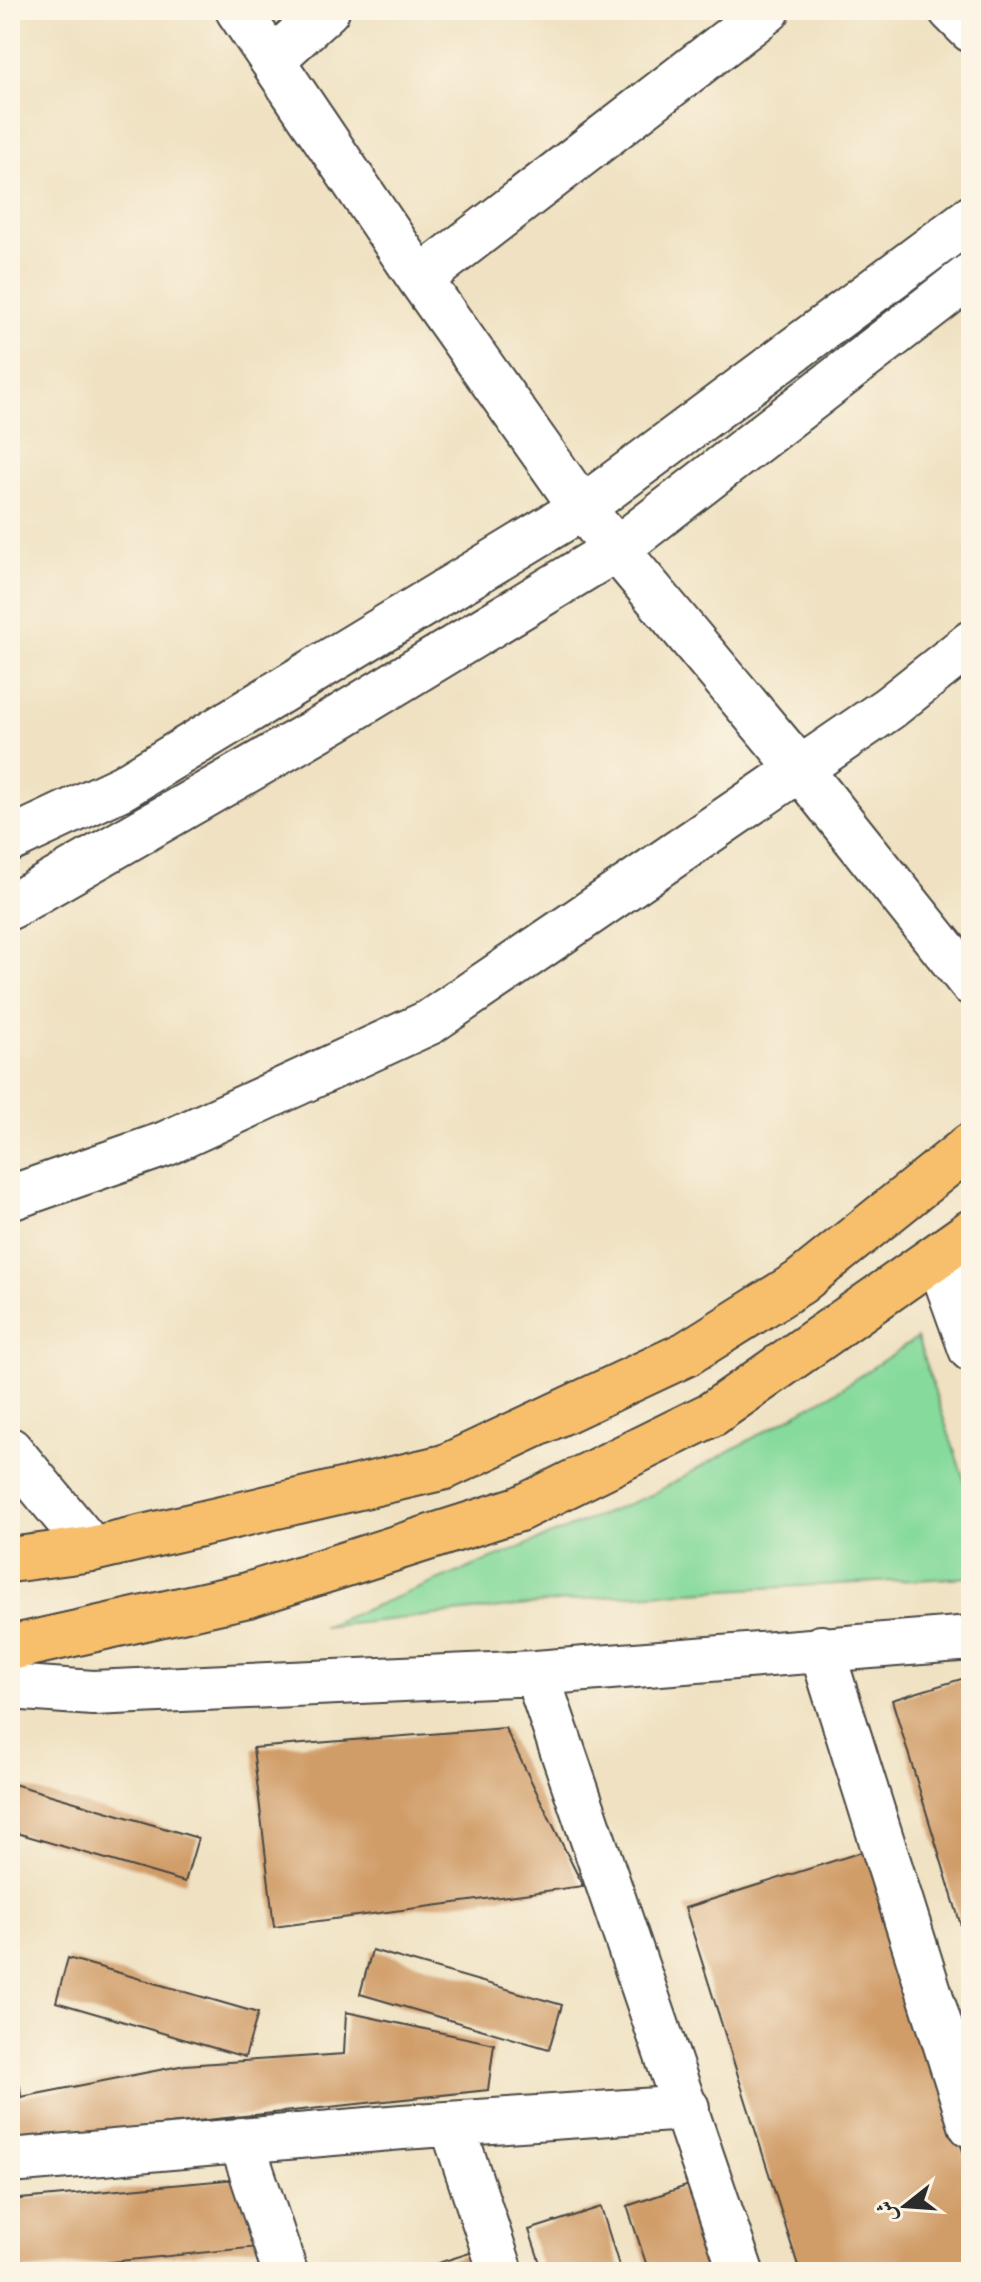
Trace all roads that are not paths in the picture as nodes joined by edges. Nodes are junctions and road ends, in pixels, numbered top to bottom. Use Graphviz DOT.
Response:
graph roads {
  1 [pos="238,10"];
  2 [pos="327,10"];
  3 [pos="768,10"];
  4 [pos="951,10"];
  5 [pos="971,30"];
  6 [pos="272,60"];
  7 [pos="971,218"];
  8 [pos="971,275"];
  9 [pos="420,279"];
  10 [pos="582,508"];
  11 [pos="618,548"];
  12 [pos="971,643"];
  13 [pos="800,769"];
  14 [pos="10,840"];
  15 [pos="10,907"];
  16 [pos="971,983"];
  17 [pos="971,1145"];
  18 [pos="10,1198"];
  19 [pos="954,1244"];
  20 [pos="971,1349"];
  21 [pos="10,1450"];
  22 [pos="92,1549"];
  23 [pos="10,1560"];
  24 [pos="971,1638"];
  25 [pos="10,1648"];
  26 [pos="821,1648"];
  27 [pos="536,1673"];
  28 [pos="10,1687"];
  29 [pos="687,2108"];
  30 [pos="452,2124"];
  31 [pos="971,2125"];
  32 [pos="241,2140"];
  33 [pos="10,2161"];
  34 [pos="285,2272"];
  35 [pos="501,2272"];
  36 [pos="741,2272"];
  1 -- 6 [label="street"];
  2 -- 6 [label="street"];
  3 -- 9 [label="street"];
  4 -- 5 [label="street"];
  6 -- 9 [label="street"];
  7 -- 10 [label="street"];
  8 -- 11 [label="street"];
  9 -- 10 [label="street"];
  10 -- 11 [label="street"];
  10 -- 14 [label="street"];
  11 -- 13 [label="street"];
  11 -- 15 [label="street"];
  12 -- 13 [label="street"];
  13 -- 16 [label="street"];
  13 -- 18 [label="street"];
  17 -- 22 [label="main road"];
  19 -- 20 [label="street"];
  19 -- 25 [label="main road"];
  21 -- 22 [label="street"];
  22 -- 23 [label="main road"];
  24 -- 26 [label="street"];
  26 -- 27 [label="street"];
  26 -- 31 [label="street"];
  27 -- 28 [label="street"];
  27 -- 29 [label="street"];
  29 -- 30 [label="street"];
  29 -- 36 [label="street"];
  30 -- 32 [label="street"];
  30 -- 35 [label="street"];
  32 -- 33 [label="street"];
  32 -- 34 [label="street"];
}
